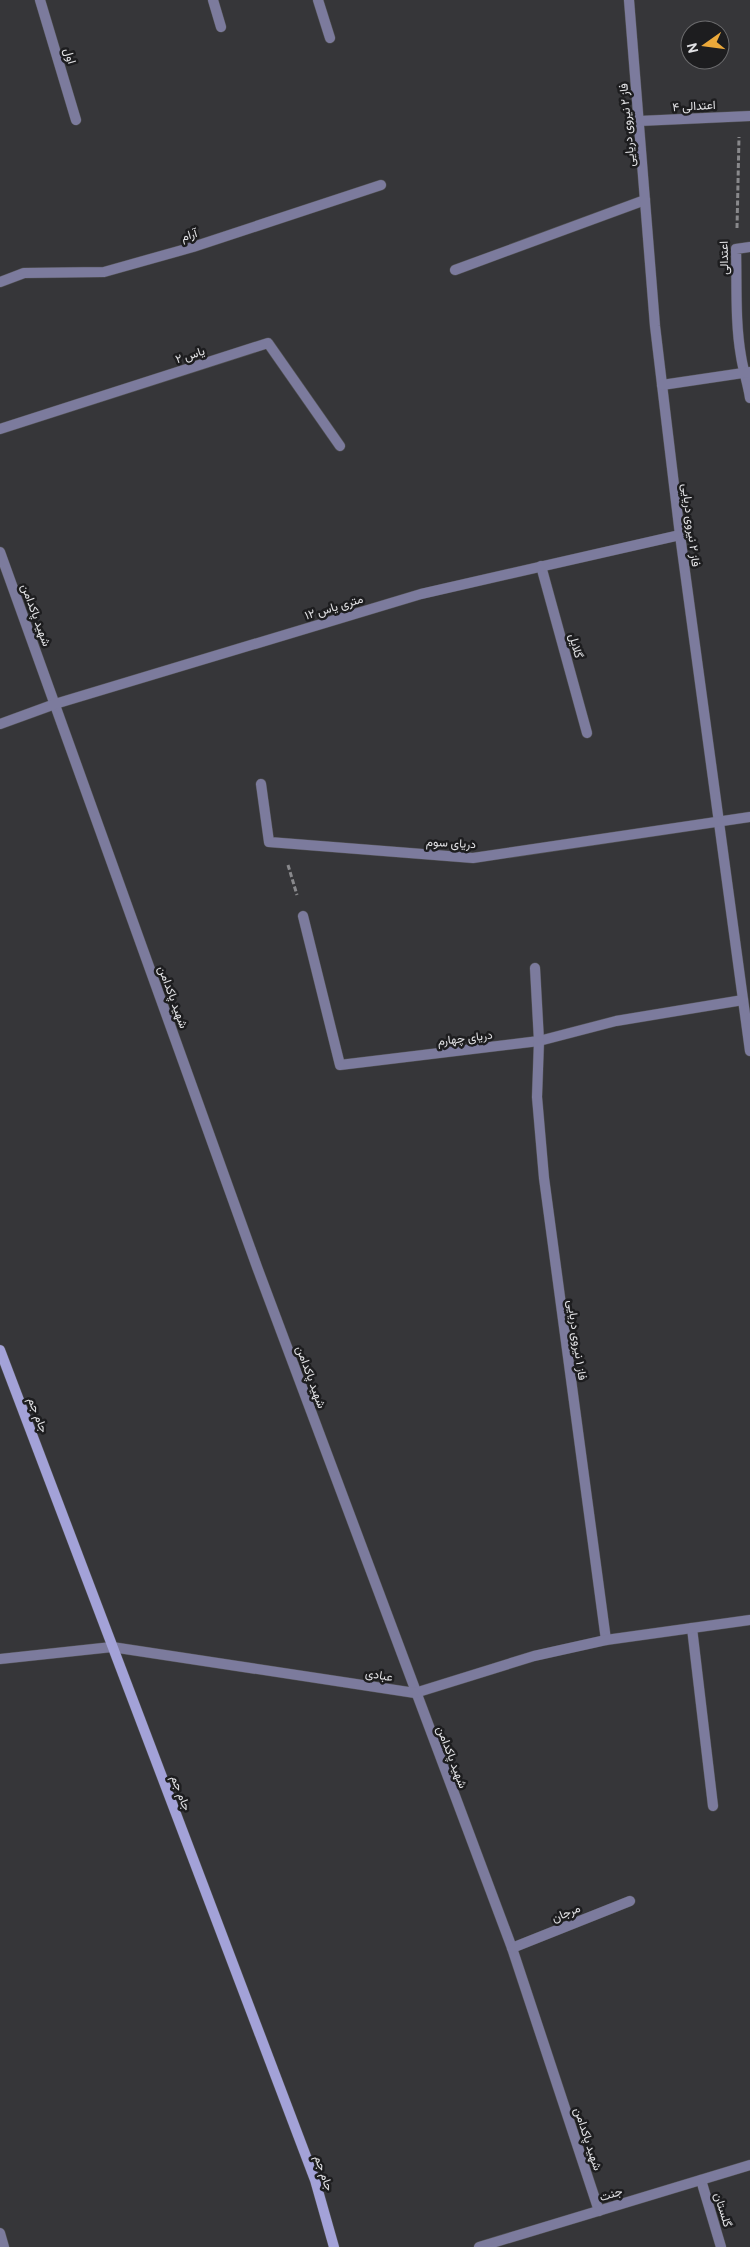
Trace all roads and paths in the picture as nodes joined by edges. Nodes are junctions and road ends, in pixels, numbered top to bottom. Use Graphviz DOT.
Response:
graph roads {
  1 [pos="40,0"];
  2 [pos="213,0"];
  3 [pos="318,0"];
  4 [pos="629,0"];
  5 [pos="221,26"];
  6 [pos="330,38"];
  7 [pos="745,116"];
  8 [pos="76,120"];
  9 [pos="639,122"];
  10 [pos="381,185"];
  11 [pos="645,200"];
  12 [pos="750,247"];
  13 [pos="736,249"];
  14 [pos="455,270"];
  15 [pos="0,282"];
  16 [pos="748,372"];
  17 [pos="662,385"];
  18 [pos="750,398"];
  19 [pos="0,430"];
  20 [pos="340,446"];
  21 [pos="680,535"];
  22 [pos="0,552"];
  23 [pos="541,566"];
  24 [pos="54,704"];
  25 [pos="0,724"];
  26 [pos="587,733"];
  27 [pos="261,784"];
  28 [pos="750,816"];
  29 [pos="719,822"];
  30 [pos="282,843"];
  31 [pos="303,916"];
  32 [pos="535,968"];
  33 [pos="743,1000"];
  34 [pos="539,1041"];
  35 [pos="750,1051"];
  36 [pos="0,1350"];
  37 [pos="750,1620"];
  38 [pos="692,1628"];
  39 [pos="606,1640"];
  40 [pos="112,1646"];
  41 [pos="0,1660"];
  42 [pos="415,1693"];
  43 [pos="713,1806"];
  44 [pos="630,1901"];
  45 [pos="512,1948"];
  46 [pos="750,2165"];
  47 [pos="701,2180"];
  48 [pos="599,2211"];
  49 [pos="0,2233"];
  50 [pos="4,2247"];
  51 [pos="334,2247"];
  52 [pos="479,2247"];
  53 [pos="721,2247"];
  1 -- 8 [label="street, اول"];
  2 -- 5 [label="street"];
  3 -- 6 [label="street"];
  4 -- 9 [label="street, فاز ۲ نیروی دریایی"];
  7 -- 9 [label="street, اعتدالی ۴"];
  7 -- 13 [label="path, اعتدالی"];
  9 -- 11 [label="street, فاز ۲ نیروی دریایی"];
  10 -- 15 [label="street, آرام"];
  11 -- 14 [label="street"];
  11 -- 17 [label="street, فاز ۲ نیروی دریایی"];
  12 -- 13 [label="street"];
  13 -- 16 [label="street, اعتدالی"];
  16 -- 17 [label="street"];
  16 -- 18 [label="street, اعتدالی"];
  17 -- 21 [label="street, فاز ۲ نیروی دریایی"];
  19 -- 20 [label="street, یاس ۲"];
  21 -- 23 [label="street, ۱۲ متری یاس"];
  21 -- 29 [label="street, فاز ۲ نیروی دریایی"];
  22 -- 24 [label="street, شهید پاکدامن"];
  23 -- 24 [label="street, ۱۲ متری یاس"];
  23 -- 26 [label="street, گلایل"];
  24 -- 25 [label="street, ۱۲ متری یاس"];
  24 -- 42 [label="street, شهید پاکدامن"];
  27 -- 30 [label="street"];
  28 -- 29 [label="street, دریای سوم"];
  29 -- 30 [label="street, دریای سوم"];
  29 -- 33 [label="street, فاز ۲ نیروی دریایی"];
  30 -- 31 [label="path"];
  31 -- 34 [label="street, دریای چهارم"];
  32 -- 34 [label="street, فاز ۱ نیروی دریایی"];
  33 -- 34 [label="street, دریای چهارم"];
  33 -- 35 [label="street, فاز ۲ نیروی دریایی"];
  34 -- 39 [label="street, فاز ۱ نیروی دریایی"];
  36 -- 40 [label="street, جام جم"];
  37 -- 38 [label="street, عبادی"];
  38 -- 39 [label="street, عبادی"];
  38 -- 43 [label="street"];
  39 -- 42 [label="street, عبادی"];
  40 -- 41 [label="street, عبادی"];
  40 -- 42 [label="street, عبادی"];
  40 -- 51 [label="street, جام جم"];
  42 -- 45 [label="street, شهید پاکدامن"];
  44 -- 45 [label="street, مرجان"];
  45 -- 48 [label="street, شهید پاکدامن"];
  46 -- 47 [label="street, جنت"];
  47 -- 48 [label="street, جنت"];
  47 -- 53 [label="street, گلستان"];
  48 -- 52 [label="street, جنت"];
  49 -- 50 [label="street"];
}
